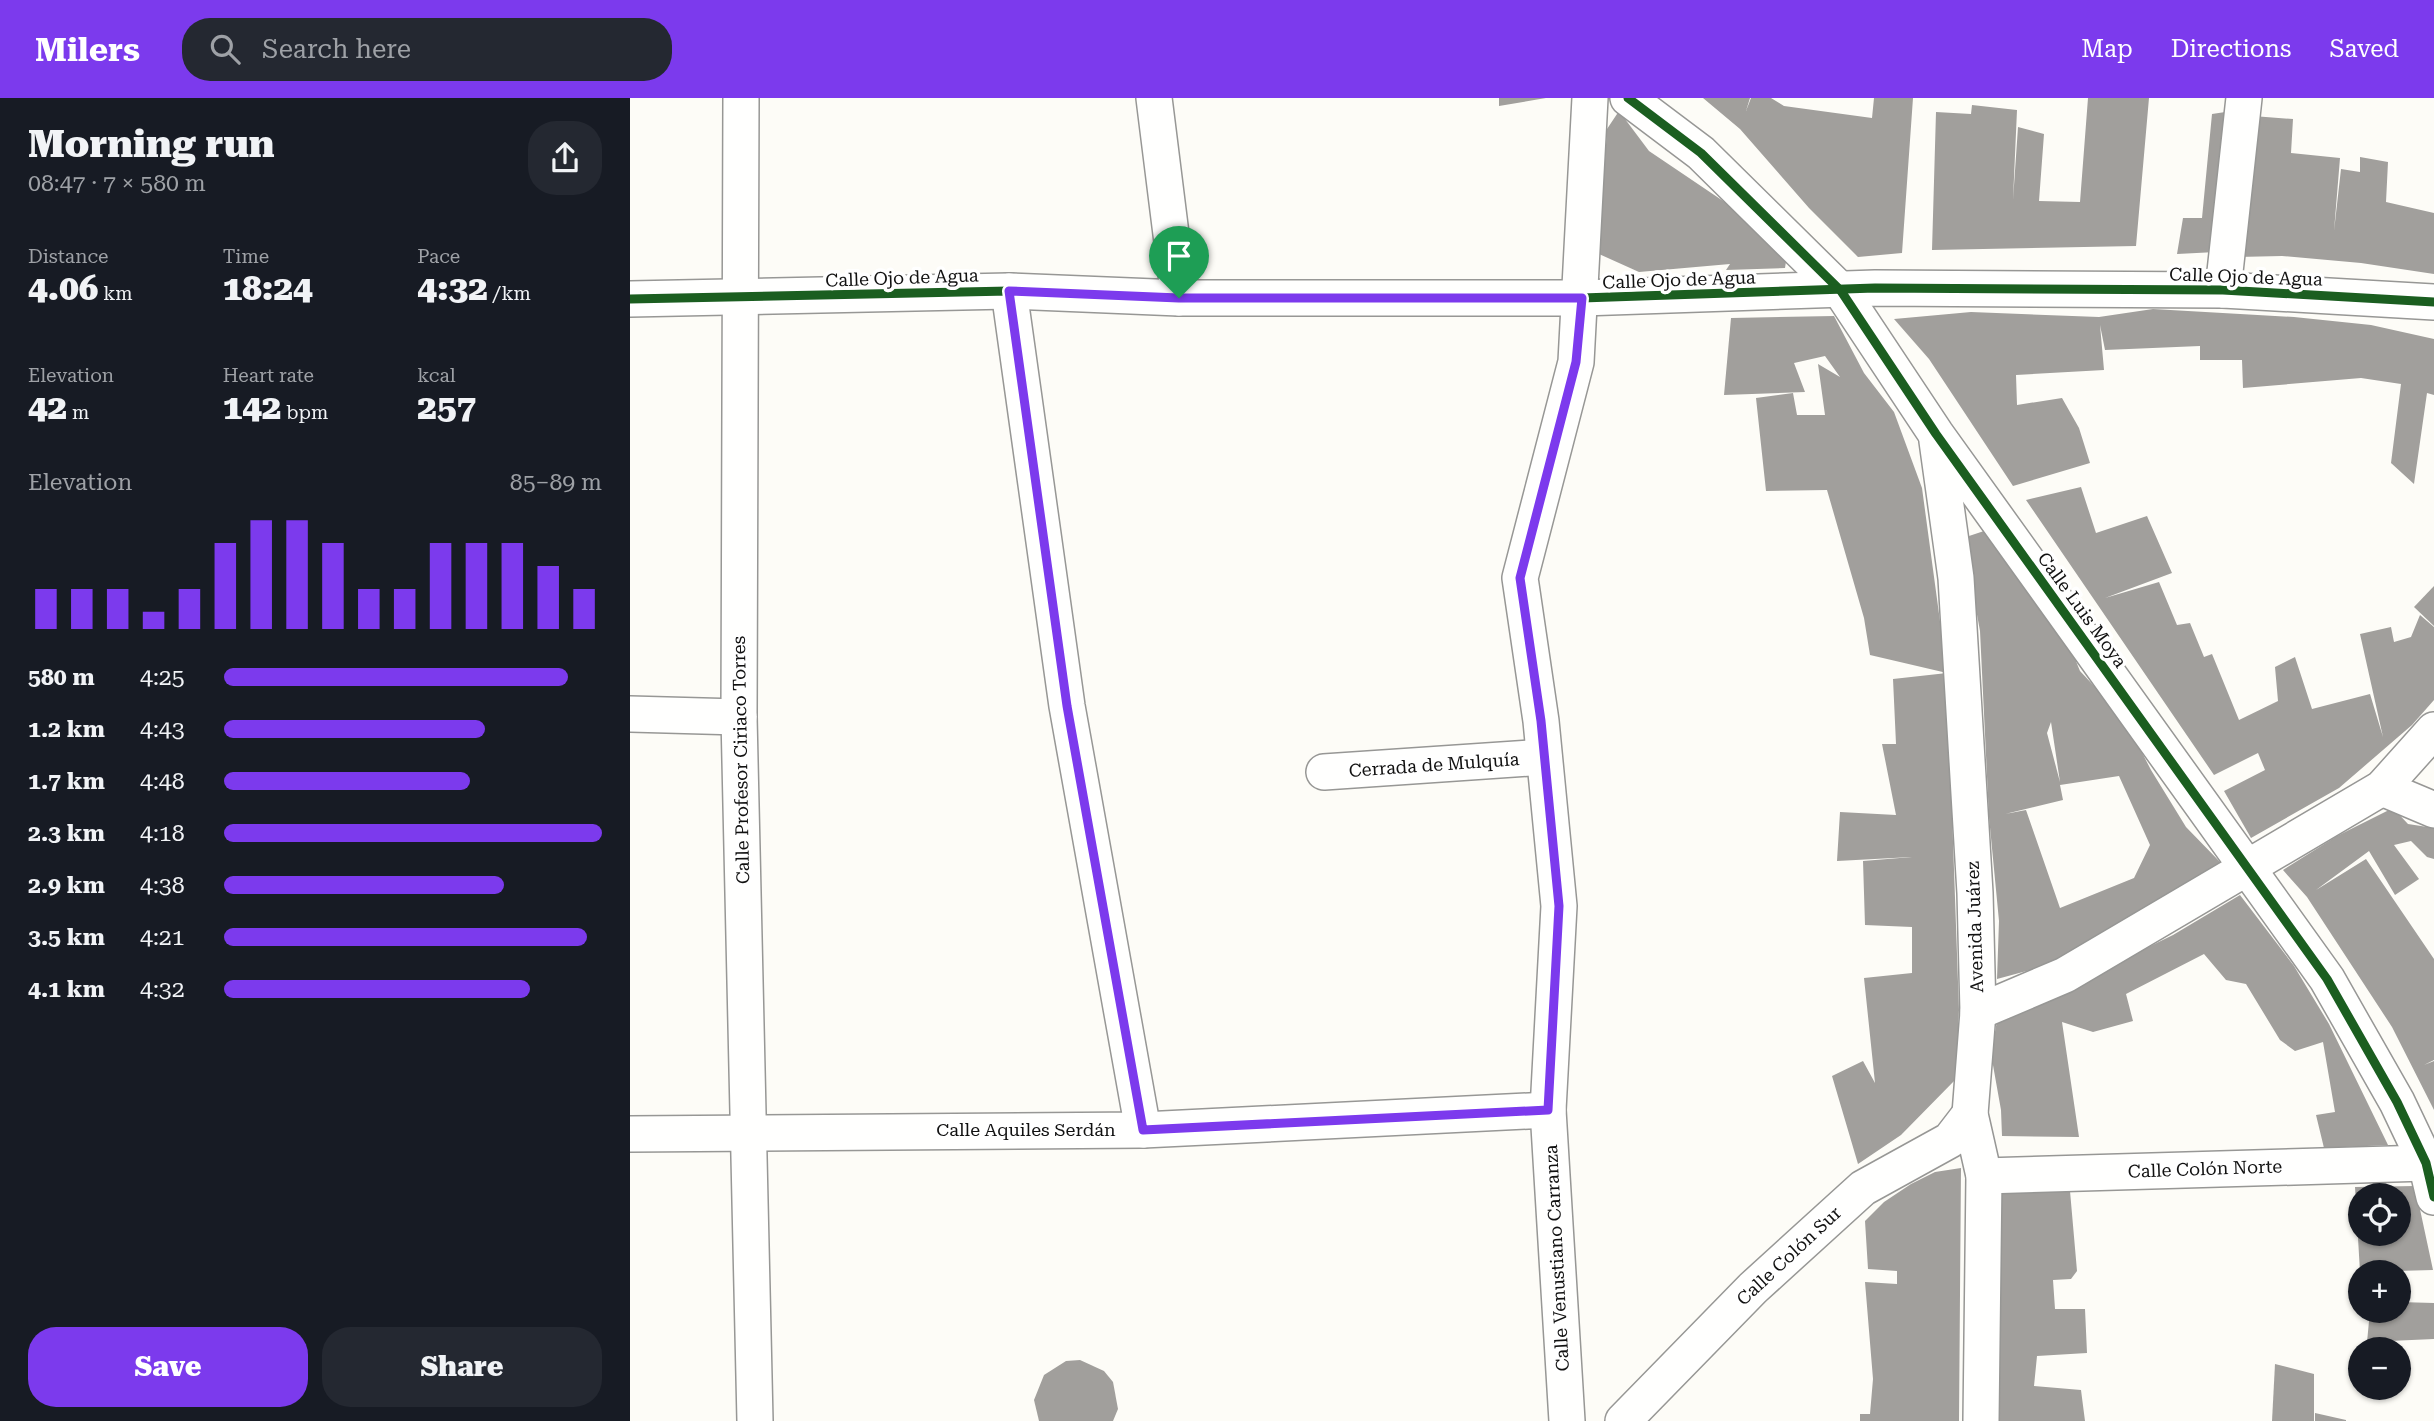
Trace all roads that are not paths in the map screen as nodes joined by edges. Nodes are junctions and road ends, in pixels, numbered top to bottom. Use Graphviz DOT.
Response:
graph roads {
  1 [pos="741,98"];
  2 [pos="1154,98"];
  3 [pos="1590,98"];
  4 [pos="1628,98"];
  5 [pos="2244,98"];
  6 [pos="2223,290"];
  7 [pos="1009,291"];
  8 [pos="1841,291"];
  9 [pos="1179,298"];
  10 [pos="1582,298"];
  11 [pos="630,299"];
  12 [pos="739,299"];
  13 [pos="2434,302"];
  14 [pos="1936,434"];
  15 [pos="630,714"];
  16 [pos="739,717"];
  17 [pos="2434,730"];
  18 [pos="1544,757"];
  19 [pos="1324,772"];
  20 [pos="2382,788"];
  21 [pos="2434,810"];
  22 [pos="2247,868"];
  23 [pos="1978,1012"];
  24 [pos="1548,1110"];
  25 [pos="1970,1114"];
  26 [pos="1143,1130"];
  27 [pos="746,1131"];
  28 [pos="630,1134"];
  29 [pos="2426,1163"];
  30 [pos="1984,1175"];
  31 [pos="2434,1197"];
  32 [pos="755,1421"];
  33 [pos="1567,1421"];
  34 [pos="1623,1421"];
  35 [pos="1980,1421"];
  1 -- 12 [label="street, Calle Profesor Ciriaco Torres"];
  2 -- 9 [label="street"];
  3 -- 10 [label="street, Calle Venustiano Carranza"];
  4 -- 8 [label="street, Calle Luis Moya"];
  5 -- 6 [label="street"];
  6 -- 8 [label="street, Calle Ojo de Agua"];
  6 -- 13 [label="street, Calle Ojo de Agua"];
  7 -- 9 [label="street, Calle Ojo de Agua"];
  7 -- 12 [label="street, Calle Ojo de Agua"];
  7 -- 26 [label="street"];
  8 -- 10 [label="street, Calle Ojo de Agua"];
  8 -- 14 [label="street, Calle Luis Moya"];
  9 -- 10 [label="street, Calle Ojo de Agua"];
  10 -- 18 [label="street, Calle Venustiano Carranza"];
  11 -- 12 [label="street, Calle Ojo de Agua"];
  12 -- 16 [label="street, Calle Profesor Ciriaco Torres"];
  14 -- 22 [label="street, Calle Luis Moya"];
  14 -- 23 [label="street, Avenida Juárez"];
  15 -- 16 [label="street"];
  16 -- 27 [label="street, Calle Profesor Ciriaco Torres"];
  17 -- 20 [label="street"];
  18 -- 19 [label="street, Cerrada de Mulquía"];
  18 -- 24 [label="street, Calle Venustiano Carranza"];
  20 -- 21 [label="street"];
  20 -- 22 [label="street"];
  22 -- 23 [label="street"];
  22 -- 29 [label="street, Calle Luis Moya"];
  23 -- 25 [label="street, Avenida Juárez"];
  24 -- 26 [label="street, Calle Aquiles Serdán"];
  24 -- 33 [label="street, Calle Venustiano Carranza"];
  25 -- 30 [label="street, Avenida Juárez"];
  25 -- 34 [label="street, Calle Colón Sur"];
  26 -- 27 [label="street, Calle Aquiles Serdán"];
  27 -- 28 [label="street, Calle Aquiles Serdán"];
  27 -- 32 [label="street, Calle Profesor Ciriaco Torres"];
  29 -- 30 [label="street, Calle Colón Norte"];
  29 -- 31 [label="street, Calle Luis Moya"];
  30 -- 35 [label="street, Avenida Juárez"];
}
